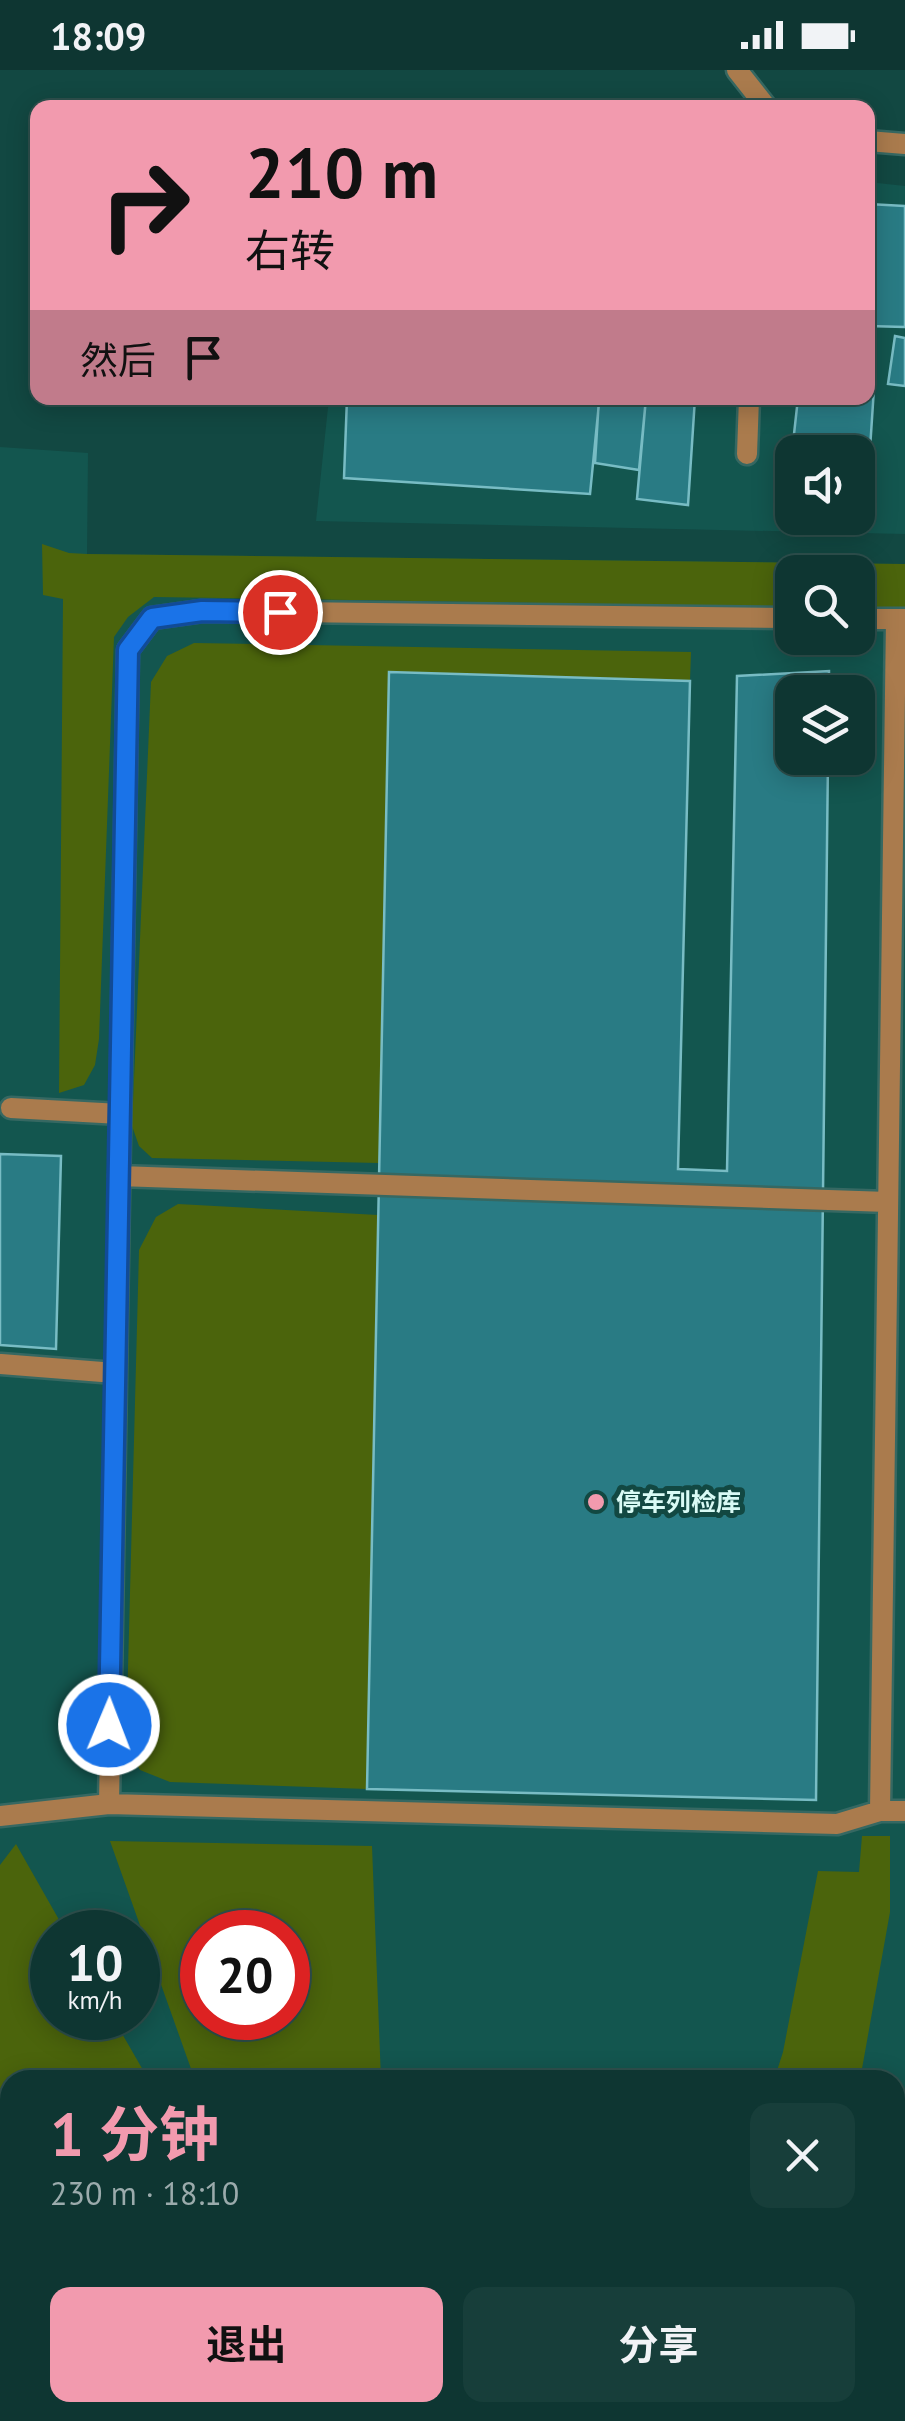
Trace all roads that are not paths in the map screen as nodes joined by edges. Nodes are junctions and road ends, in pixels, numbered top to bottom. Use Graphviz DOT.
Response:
graph roads {
  1 [pos="738,70"];
  2 [pos="758,100"];
  3 [pos="875,142"];
  4 [pos="905,144"];
  5 [pos="749,405"];
  6 [pos="748,454"];
  7 [pos="775,618"];
  8 [pos="875,619"];
  9 [pos="901,620"];
  10 [pos="11,1108"];
  11 [pos="120,1114"];
  12 [pos="118,1176"];
  13 [pos="888,1202"];
  14 [pos="1,1364"];
  15 [pos="115,1373"];
  16 [pos="109,1804"];
  17 [pos="880,1810"];
  18 [pos="905,1812"];
  19 [pos="0,1816"];
  1 -- 2 [label="street"];
  3 -- 4 [label="street"];
  5 -- 6 [label="street"];
  7 -- 11 [label="street"];
  8 -- 9 [label="street"];
  9 -- 13 [label="street"];
  10 -- 11 [label="street"];
  11 -- 12 [label="street"];
  12 -- 13 [label="street"];
  12 -- 15 [label="street"];
  13 -- 17 [label="street"];
  14 -- 15 [label="street"];
  15 -- 16 [label="street"];
  16 -- 17 [label="street"];
  16 -- 19 [label="street"];
  17 -- 18 [label="street"];
}
